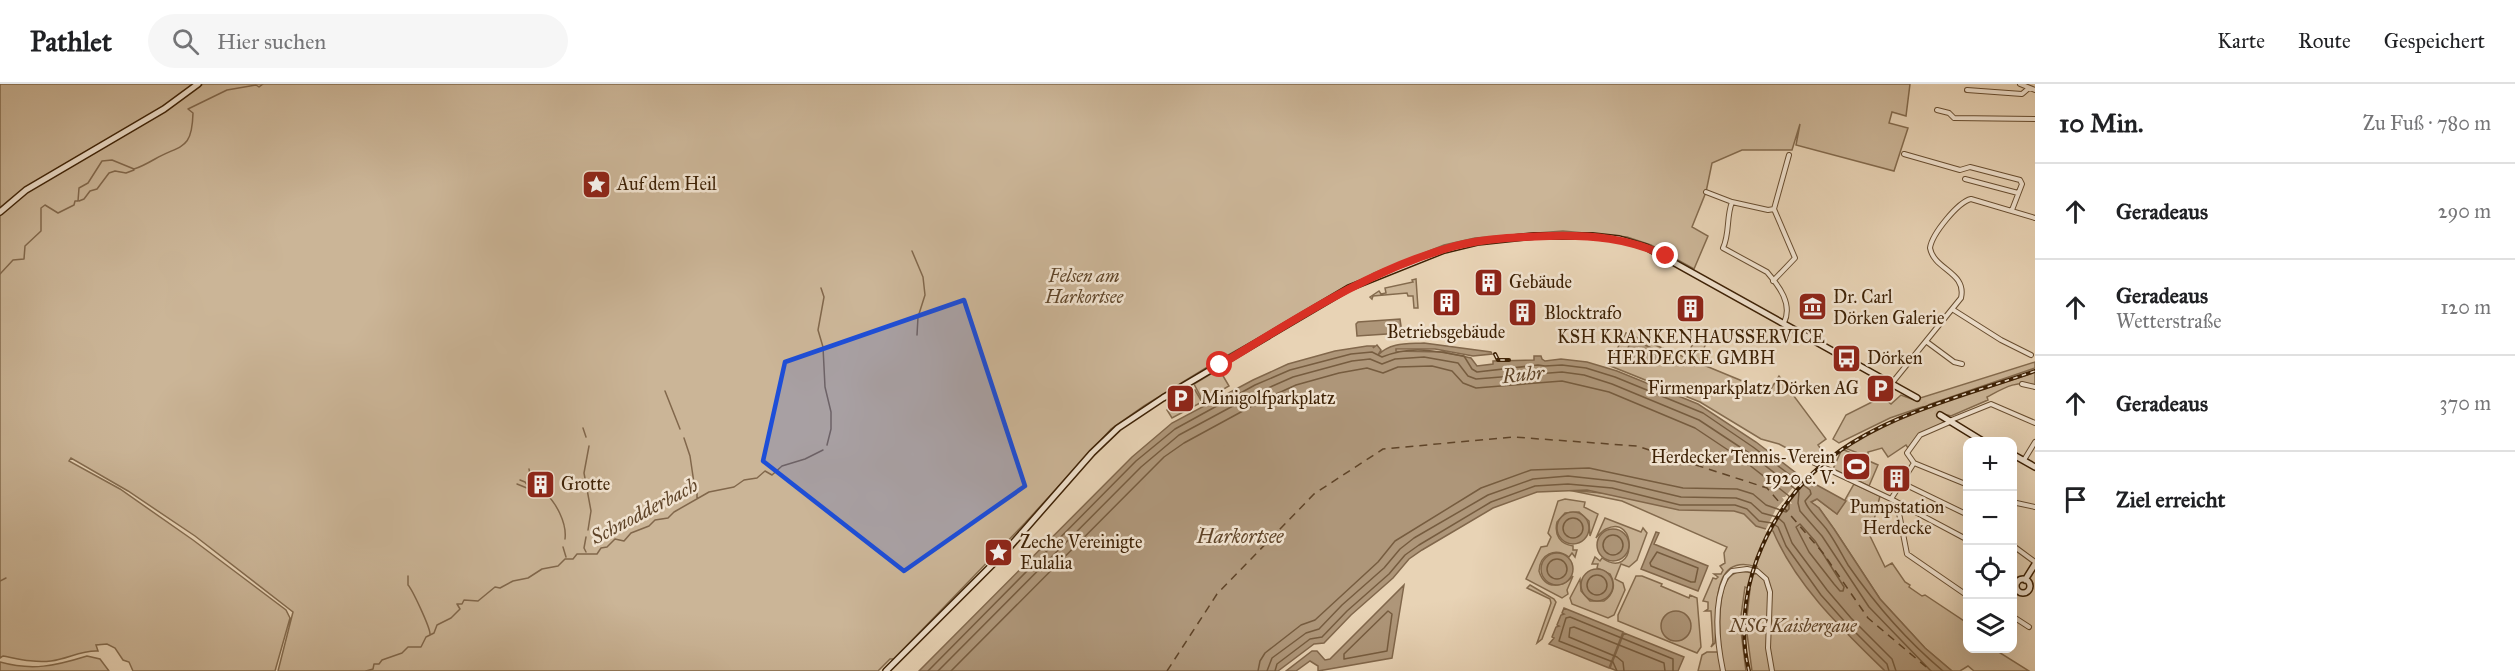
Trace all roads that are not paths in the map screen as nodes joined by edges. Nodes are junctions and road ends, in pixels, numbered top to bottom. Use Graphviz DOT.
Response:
graph roads {
  1 [pos="198,84"];
  2 [pos="2020,84"];
  3 [pos="2029,88"];
  4 [pos="1967,90"];
  5 [pos="2035,90"];
  6 [pos="1937,110"];
  7 [pos="2035,119"];
  8 [pos="1904,154"];
  9 [pos="1789,155"];
  10 [pos="1965,180"];
  11 [pos="1706,192"];
  12 [pos="2018,193"];
  13 [pos="1732,202"];
  14 [pos="1774,208"];
  15 [pos="2012,210"];
  16 [pos="0,212"];
  17 [pos="2035,218"];
  18 [pos="1773,281"];
  19 [pos="1952,309"];
  20 [pos="1784,323"];
  21 [pos="1927,342"];
  22 [pos="2031,355"];
  23 [pos="1962,364"];
  24 [pos="1892,383"];
  25 [pos="2022,384"];
  26 [pos="2035,387"];
  27 [pos="1917,398"];
  28 [pos="1940,415"];
  29 [pos="1949,422"];
  30 [pos="2035,423"];
  31 [pos="1977,437"];
  32 [pos="2035,442"];
  33 [pos="2017,456"];
  34 [pos="1802,457"];
  35 [pos="2024,460"];
  36 [pos="1914,463"];
  37 [pos="2035,467"];
  38 [pos="1902,483"];
  39 [pos="1963,483"];
  40 [pos="1891,499"];
  41 [pos="1897,503"];
  42 [pos="2017,503"];
  43 [pos="2035,507"];
  44 [pos="1963,512"];
  45 [pos="1963,537"];
  46 [pos="2017,548"];
  47 [pos="2035,563"];
  48 [pos="2031,586"];
  49 [pos="2017,589"];
  50 [pos="1963,593"];
  51 [pos="2017,619"];
  52 [pos="2029,627"];
  53 [pos="886,671"];
  54 [pos="1723,671"];
  55 [pos="1772,671"];
  1 -- 16 [label="main road"];
  2 -- 3 [label="street"];
  3 -- 4 [label="street"];
  3 -- 5 [label="street"];
  6 -- 7 [label="street"];
  8 -- 12 [label="street"];
  9 -- 14 [label="street"];
  10 -- 12 [label="street"];
  11 -- 13 [label="street"];
  12 -- 15 [label="street"];
  13 -- 14 [label="street"];
  13 -- 18 [label="street"];
  14 -- 18 [label="street"];
  15 -- 17 [label="street"];
  15 -- 19 [label="street"];
  18 -- 20 [label="street"];
  19 -- 21 [label="street"];
  19 -- 22 [label="street"];
  20 -- 24 [label="main road"];
  20 -- 53 [label="main road"];
  21 -- 23 [label="street"];
  21 -- 24 [label="street"];
  24 -- 27 [label="main road"];
  25 -- 26 [label="street"];
  28 -- 29 [label="main road"];
  29 -- 30 [label="street"];
  29 -- 31 [label="main road"];
  29 -- 36 [label="street"];
  32 -- 35 [label="street"];
  33 -- 35 [label="main road"];
  34 -- 40 [label="street"];
  35 -- 37 [label="main road"];
  36 -- 38 [label="street"];
  36 -- 39 [label="street"];
  38 -- 40 [label="street"];
  38 -- 44 [label="street"];
  40 -- 41 [label="street"];
  41 -- 45 [label="street"];
  41 -- 50 [label="street"];
  42 -- 43 [label="street"];
  46 -- 47 [label="street"];
  47 -- 48 [label="main road"];
  48 -- 49 [label="main road"];
  51 -- 52 [label="street"];
  54 -- 55 [label="street"];
}
